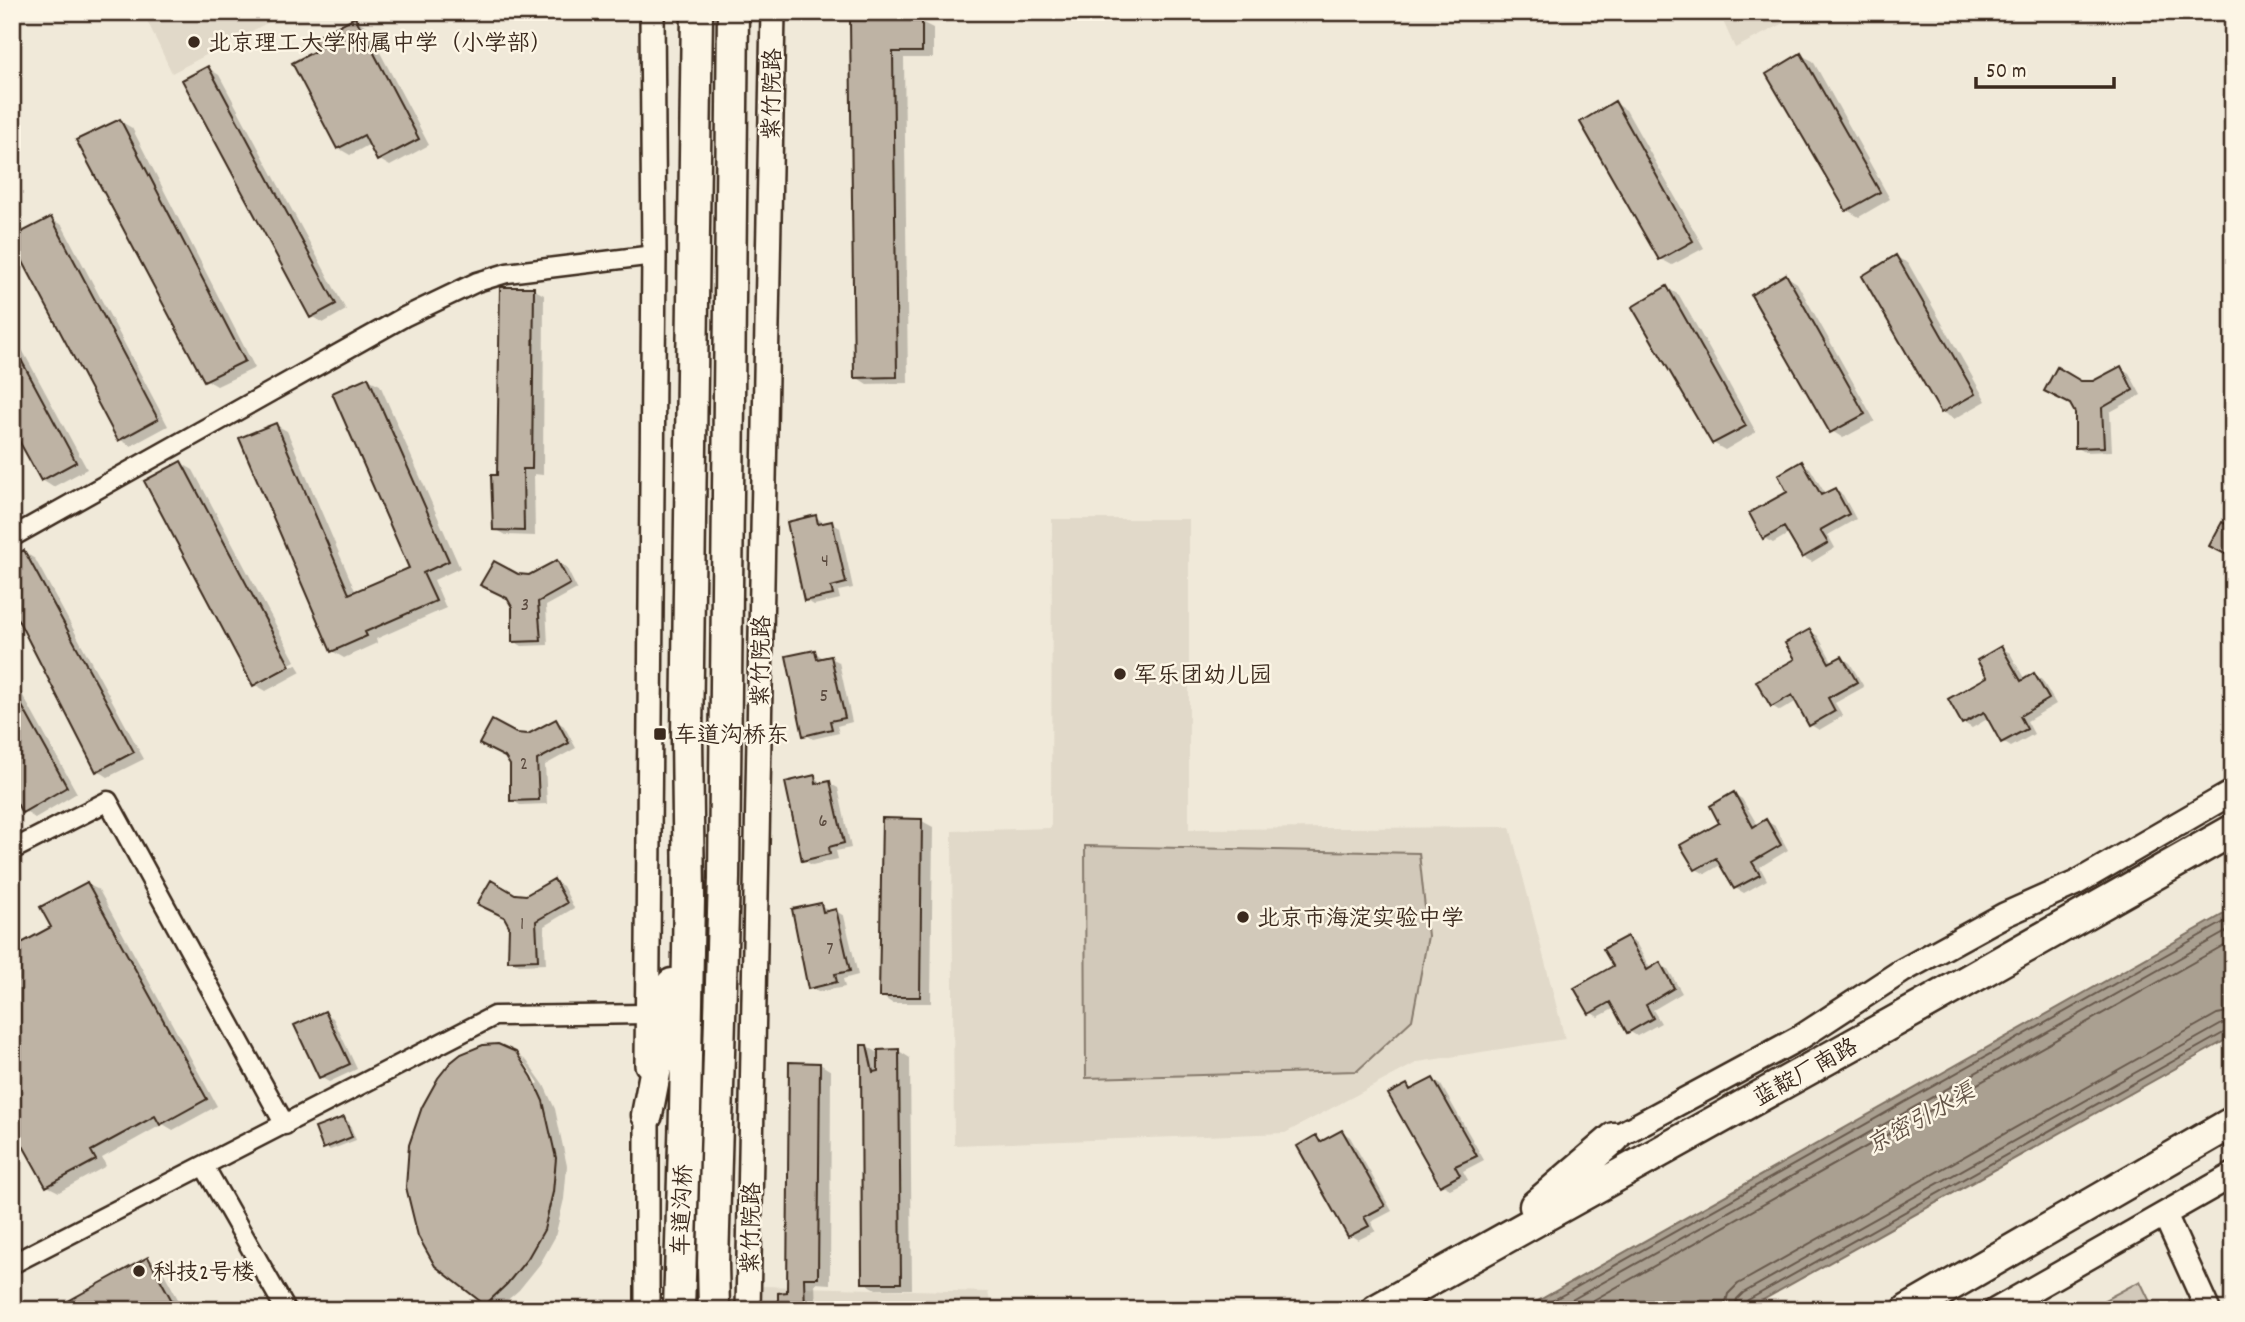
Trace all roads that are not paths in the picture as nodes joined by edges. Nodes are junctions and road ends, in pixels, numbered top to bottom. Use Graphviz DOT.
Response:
graph roads {
  1 [pos="652,12"];
  2 [pos="681,12"];
  3 [pos="697,12"];
  4 [pos="733,12"];
  5 [pos="773,12"];
  6 [pos="697,65"];
  7 [pos="654,255"];
  8 [pos="12,537"];
  9 [pos="2233,792"];
  10 [pos="2233,830"];
  11 [pos="12,850"];
  12 [pos="689,898"];
  13 [pos="647,1014"];
  14 [pos="648,1115"];
  15 [pos="2233,1122"];
  16 [pos="285,1125"];
  17 [pos="1614,1138"];
  18 [pos="204,1166"];
  19 [pos="2233,1175"];
  20 [pos="2165,1215"];
  21 [pos="1487,1247"];
  22 [pos="13,1263"];
  23 [pos="713,1263"];
  24 [pos="286,1310"];
  25 [pos="646,1310"];
  26 [pos="679,1310"];
  27 [pos="714,1310"];
  28 [pos="734,1310"];
  29 [pos="748,1310"];
  30 [pos="1376,1310"];
  31 [pos="1908,1310"];
  32 [pos="1996,1310"];
  33 [pos="2208,1310"];
  1 -- 7 [label="street"];
  2 -- 6 [label="highway"];
  3 -- 6 [label="highway"];
  4 -- 23 [label="highway, 紫竹院路"];
  5 -- 29 [label="street, 紫竹院路"];
  6 -- 12 [label="highway"];
  7 -- 8 [label="street"];
  7 -- 13 [label="street"];
  9 -- 17 [label="street, 蓝靛厂南路"];
  10 -- 21 [label="highway, 蓝靛厂南路"];
  11 -- 16 [label="street"];
  12 -- 14 [label="highway"];
  12 -- 26 [label="highway, 车道沟桥"];
  13 -- 14 [label="street"];
  13 -- 16 [label="street"];
  14 -- 25 [label="street"];
  15 -- 31 [label="highway"];
  16 -- 18 [label="street"];
  17 -- 21 [label="highway"];
  18 -- 22 [label="street"];
  18 -- 24 [label="street"];
  19 -- 20 [label="street"];
  20 -- 32 [label="street"];
  20 -- 33 [label="street"];
  21 -- 30 [label="highway, 蓝靛厂南路"];
  23 -- 27 [label="highway, 车道沟桥"];
  23 -- 28 [label="highway"];
}
